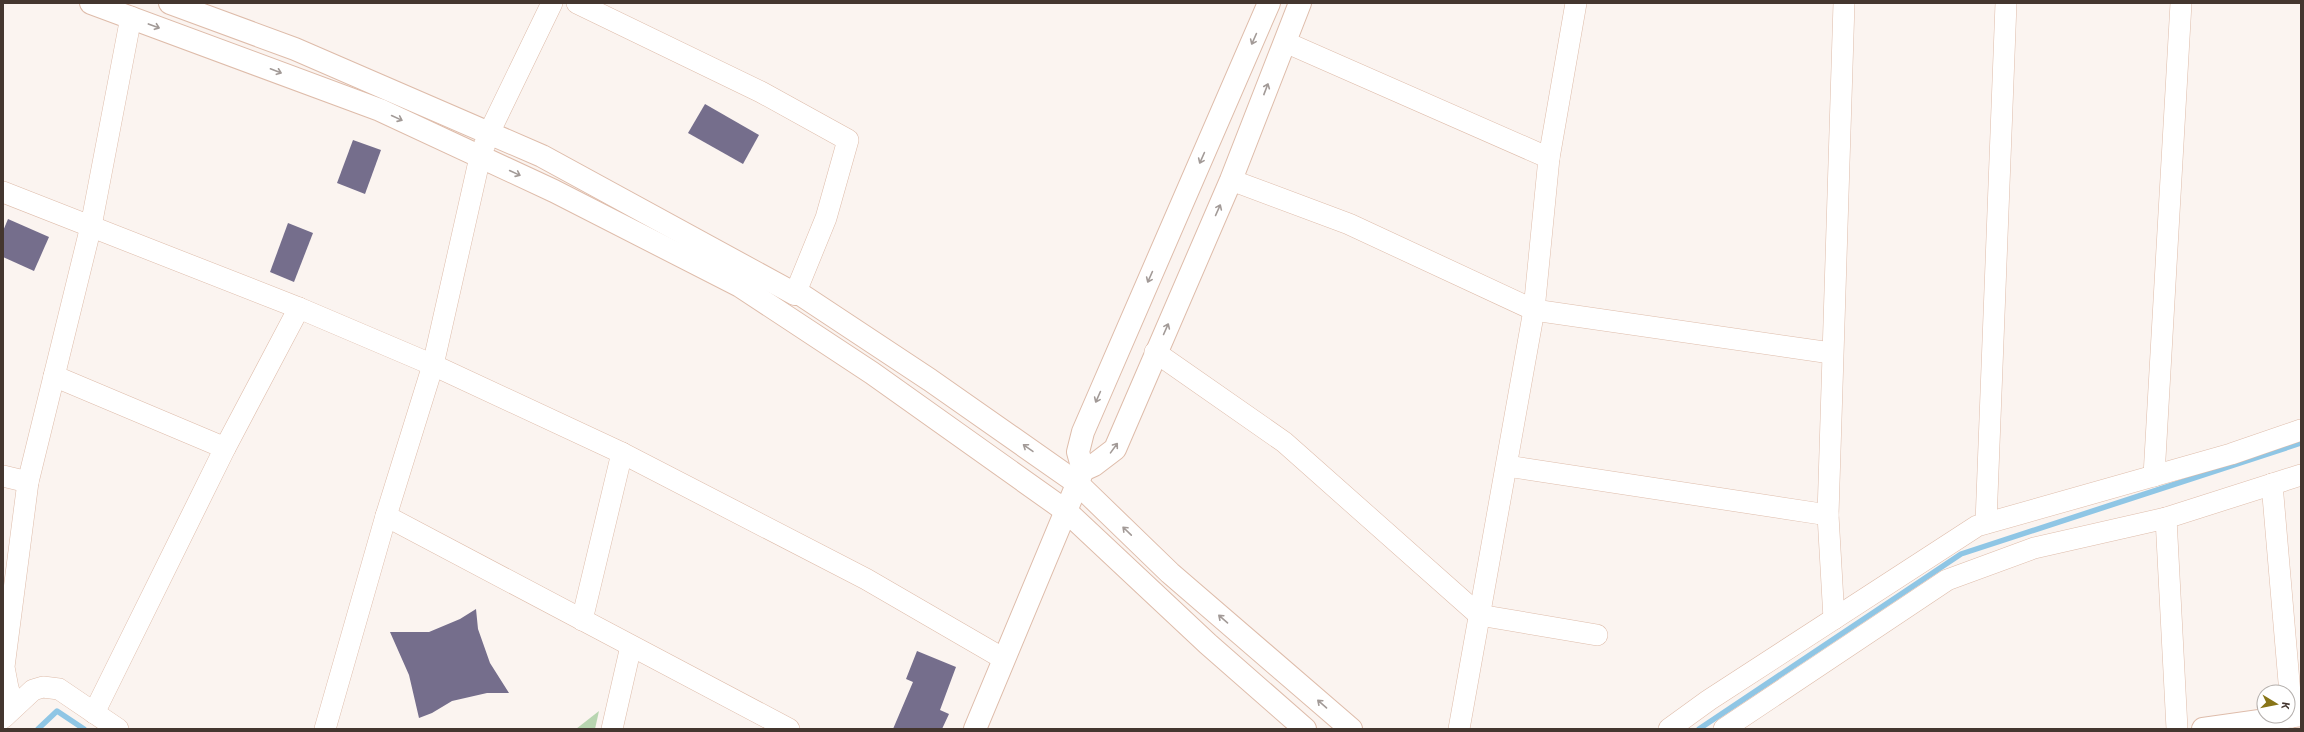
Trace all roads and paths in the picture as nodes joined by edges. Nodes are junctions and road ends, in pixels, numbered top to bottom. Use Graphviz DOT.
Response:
graph roads {
  1 [pos="90,3"];
  2 [pos="170,3"];
  3 [pos="552,3"];
  4 [pos="577,3"];
  5 [pos="1269,3"];
  6 [pos="1300,3"];
  7 [pos="1576,3"];
  8 [pos="1844,3"];
  9 [pos="2006,3"];
  10 [pos="2181,3"];
  11 [pos="131,17"];
  12 [pos="1285,42"];
  13 [pos="489,133"];
  14 [pos="480,156"];
  15 [pos="1549,158"];
  16 [pos="1231,180"];
  17 [pos="3,192"];
  18 [pos="91,226"];
  19 [pos="796,294"];
  20 [pos="299,308"];
  21 [pos="1534,310"];
  22 [pos="1156,352"];
  23 [pos="1832,353"];
  24 [pos="433,365"];
  25 [pos="54,376"];
  26 [pos="2301,430"];
  27 [pos="225,448"];
  28 [pos="622,453"];
  29 [pos="1507,466"];
  30 [pos="2301,475"];
  31 [pos="3,476"];
  32 [pos="2154,476"];
  33 [pos="1080,477"];
  34 [pos="28,482"];
  35 [pos="2272,484"];
  36 [pos="1066,510"];
  37 [pos="1828,515"];
  38 [pos="386,516"];
  39 [pos="2166,518"];
  40 [pos="1986,523"];
  41 [pos="1480,615"];
  42 [pos="1834,619"];
  43 [pos="582,620"];
  44 [pos="1597,635"];
  45 [pos="632,646"];
  46 [pos="1004,659"];
  47 [pos="2293,684"];
  48 [pos="9,713"];
  49 [pos="94,713"];
  50 [pos="2256,722"];
  51 [pos="118,729"];
  52 [pos="325,729"];
  53 [pos="612,729"];
  54 [pos="789,729"];
  55 [pos="975,729"];
  56 [pos="1305,729"];
  57 [pos="1351,729"];
  58 [pos="1459,729"];
  59 [pos="1669,729"];
  60 [pos="1724,729"];
  61 [pos="2177,729"];
  62 [pos="2202,729"];
  1 -- 11 [label="street"];
  2 -- 13 [label="street"];
  3 -- 13 [label="street"];
  4 -- 19 [label="street"];
  5 -- 33 [label="street, one-way"];
  6 -- 12 [label="street"];
  7 -- 15 [label="street"];
  8 -- 23 [label="street"];
  9 -- 40 [label="street"];
  10 -- 32 [label="street"];
  11 -- 14 [label="street, one-way"];
  11 -- 18 [label="street"];
  12 -- 15 [label="street"];
  16 -- 12 [label="street, one-way"];
  13 -- 14 [label="street"];
  13 -- 19 [label="street"];
  14 -- 24 [label="street"];
  14 -- 36 [label="street, one-way"];
  15 -- 21 [label="street"];
  16 -- 21 [label="street"];
  22 -- 16 [label="street, one-way"];
  17 -- 18 [label="street"];
  18 -- 20 [label="street"];
  18 -- 25 [label="street"];
  33 -- 19 [label="street, one-way"];
  20 -- 24 [label="street"];
  20 -- 27 [label="street"];
  21 -- 23 [label="street"];
  21 -- 29 [label="street"];
  33 -- 22 [label="street, one-way"];
  22 -- 41 [label="street"];
  23 -- 37 [label="street"];
  24 -- 28 [label="street"];
  24 -- 38 [label="street"];
  25 -- 27 [label="street"];
  25 -- 34 [label="street"];
  26 -- 32 [label="street"];
  27 -- 49 [label="street"];
  28 -- 43 [label="street"];
  28 -- 46 [label="street"];
  29 -- 37 [label="street"];
  29 -- 41 [label="street"];
  30 -- 35 [label="street"];
  31 -- 34 [label="street"];
  32 -- 40 [label="street"];
  33 -- 36 [label="street"];
  57 -- 33 [label="street, one-way"];
  34 -- 48 [label="street"];
  35 -- 39 [label="street"];
  35 -- 47 [label="street"];
  36 -- 46 [label="street"];
  36 -- 56 [label="street"];
  37 -- 42 [label="street"];
  38 -- 43 [label="street"];
  38 -- 52 [label="street"];
  39 -- 60 [label="street"];
  39 -- 61 [label="street"];
  40 -- 42 [label="street"];
  41 -- 44 [label="street"];
  41 -- 58 [label="street"];
  42 -- 59 [label="street"];
  43 -- 45 [label="street"];
  45 -- 53 [label="street"];
  45 -- 54 [label="street"];
  46 -- 55 [label="street"];
  48 -- 49 [label="street"];
  49 -- 51 [label="street"];
  50 -- 62 [label="street"];
}
